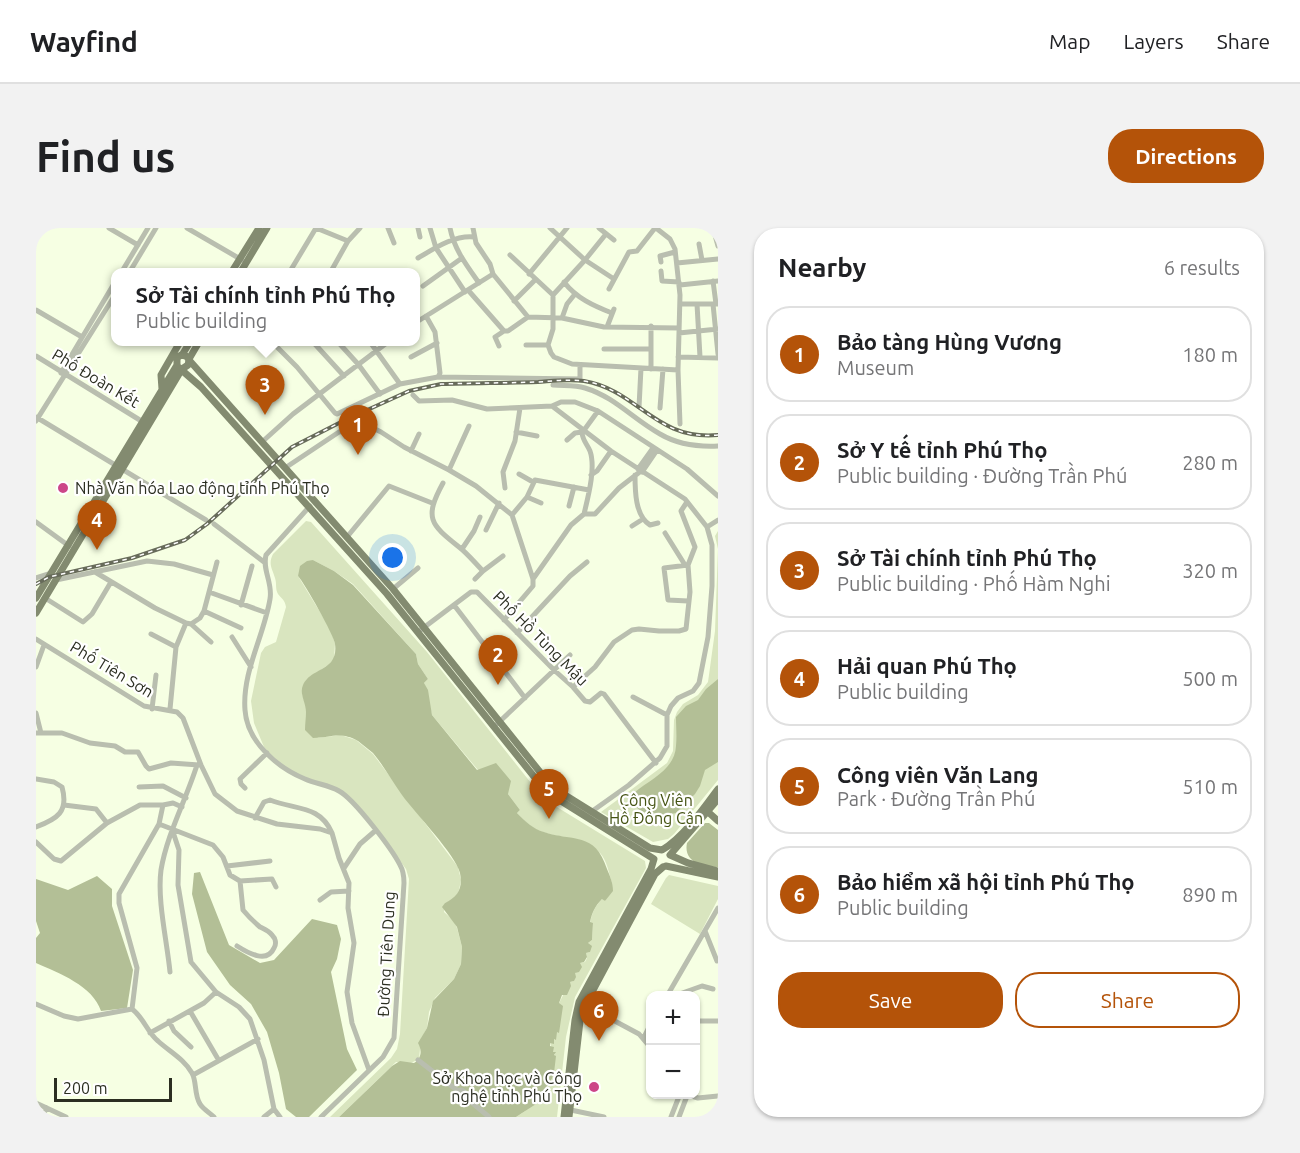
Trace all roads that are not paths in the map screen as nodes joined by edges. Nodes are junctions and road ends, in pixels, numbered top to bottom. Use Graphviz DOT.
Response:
graph roads {
  1 [pos="109,228"];
  2 [pos="148,228"];
  3 [pos="156,228"];
  4 [pos="187,228"];
  5 [pos="259,228"];
  6 [pos="267,228"];
  7 [pos="316,228"];
  8 [pos="360,228"];
  9 [pos="388,228"];
  10 [pos="418,228"];
  11 [pos="438,228"];
  12 [pos="450,228"];
  13 [pos="464,228"];
  14 [pos="473,228"];
  15 [pos="550,228"];
  16 [pos="567,228"];
  17 [pos="599,228"];
  18 [pos="656,228"];
  19 [pos="713,228"];
  20 [pos="40,229"];
  21 [pos="431,229"];
  22 [pos="606,234"];
  23 [pos="465,236"];
  24 [pos="560,236"];
  25 [pos="420,237"];
  26 [pos="474,237"];
  27 [pos="36,238"];
  28 [pos="452,240"];
  29 [pos="614,240"];
  30 [pos="348,241"];
  31 [pos="394,243"];
  32 [pos="699,244"];
  33 [pos="138,245"];
  34 [pos="718,246"];
  35 [pos="436,248"];
  36 [pos="675,252"];
  37 [pos="510,255"];
  38 [pos="418,258"];
  39 [pos="462,258"];
  40 [pos="718,259"];
  41 [pos="243,260"];
  42 [pos="585,260"];
  43 [pos="702,260"];
  44 [pos="661,262"];
  45 [pos="677,263"];
  46 [pos="124,268"];
  47 [pos="132,268"];
  48 [pos="236,268"];
  49 [pos="241,268"];
  50 [pos="292,268"];
  51 [pos="334,268"];
  52 [pos="448,268"];
  53 [pos="661,271"];
  54 [pos="493,274"];
  55 [pos="529,274"];
  56 [pos="614,279"];
  57 [pos="535,280"];
  58 [pos="716,281"];
  59 [pos="564,282"];
  60 [pos="479,283"];
  61 [pos="679,283"];
  62 [pos="423,286"];
  63 [pos="609,289"];
  64 [pos="466,291"];
  65 [pos="575,294"];
  66 [pos="553,295"];
  67 [pos="111,296"];
  68 [pos="111,296"];
  69 [pos="514,301"];
  70 [pos="680,304"];
  71 [pos="697,304"];
  72 [pos="716,304"];
  73 [pos="36,310"];
  74 [pos="426,316"];
  75 [pos="528,317"];
  76 [pos="420,318"];
  77 [pos="554,318"];
  78 [pos="562,318"];
  79 [pos="651,326"];
  80 [pos="607,327"];
  81 [pos="717,330"];
  82 [pos="504,331"];
  83 [pos="679,331"];
  84 [pos="699,332"];
  85 [pos="82,337"];
  86 [pos="437,343"];
  87 [pos="526,345"];
  88 [pos="548,345"];
  89 [pos="178,346"];
  90 [pos="189,346"];
  91 [pos="196,346"];
  92 [pos="276,346"];
  93 [pos="317,346"];
  94 [pos="342,346"];
  95 [pos="374,346"];
  96 [pos="383,346"];
  97 [pos="499,346"];
  98 [pos="604,349"];
  99 [pos="650,349"];
  100 [pos="378,350"];
  101 [pos="718,354"];
  102 [pos="36,356"];
  103 [pos="411,357"];
  104 [pos="678,357"];
  105 [pos="700,357"];
  106 [pos="187,358"];
  107 [pos="718,358"];
  108 [pos="358,364"];
  109 [pos="580,365"];
  110 [pos="180,367"];
  111 [pos="641,368"];
  112 [pos="651,369"];
  113 [pos="663,369"];
  114 [pos="678,370"];
  115 [pos="64,373"];
  116 [pos="344,376"];
  117 [pos="438,377"];
  118 [pos="399,384"];
  119 [pos="553,386"];
  120 [pos="162,389"];
  121 [pos="320,394"];
  122 [pos="380,394"];
  123 [pos="413,395"];
  124 [pos="552,406"];
  125 [pos="639,407"];
  126 [pos="520,408"];
  127 [pos="660,408"];
  128 [pos="598,411"];
  129 [pos="37,418"];
  130 [pos="143,422"];
  131 [pos="680,424"];
  132 [pos="469,426"];
  133 [pos="583,431"];
  134 [pos="516,432"];
  135 [pos="419,434"];
  136 [pos="537,436"];
  137 [pos="567,440"];
  138 [pos="261,442"];
  139 [pos="718,447"];
  140 [pos="655,449"];
  141 [pos="411,451"];
  142 [pos="612,451"];
  143 [pos="120,467"];
  144 [pos="285,468"];
  145 [pos="449,470"];
  146 [pos="639,472"];
  147 [pos="519,474"];
  148 [pos="591,475"];
  149 [pos="533,482"];
  150 [pos="443,483"];
  151 [pos="574,487"];
  152 [pos="505,488"];
  153 [pos="589,490"];
  154 [pos="717,493"];
  155 [pos="527,497"];
  156 [pos="314,501"];
  157 [pos="687,502"];
  158 [pos="432,503"];
  159 [pos="499,503"];
  160 [pos="541,503"];
  161 [pos="569,506"];
  162 [pos="309,507"];
  163 [pos="585,514"];
  164 [pos="512,515"];
  165 [pos="480,517"];
  166 [pos="643,519"];
  167 [pos="206,520"];
  168 [pos="718,520"];
  169 [pos="36,522"];
  170 [pos="658,523"];
  171 [pos="214,524"];
  172 [pos="632,526"];
  173 [pos="707,527"];
  174 [pos="486,530"];
  175 [pos="665,533"];
  176 [pos="347,537"];
  177 [pos="69,546"];
  178 [pos="462,549"];
  179 [pos="503,556"];
  180 [pos="217,562"];
  181 [pos="264,562"];
  182 [pos="587,562"];
  183 [pos="686,565"];
  184 [pos="252,566"];
  185 [pos="418,568"];
  186 [pos="483,571"];
  187 [pos="95,572"];
  188 [pos="52,573"];
  189 [pos="213,575"];
  190 [pos="36,578"];
  191 [pos="475,579"];
  192 [pos="533,579"];
  193 [pos="56,580"];
  194 [pos="111,582"];
  195 [pos="393,590"];
  196 [pos="209,592"];
  197 [pos="36,598"];
  198 [pos="45,598"];
  199 [pos="688,601"];
  200 [pos="241,605"];
  201 [pos="454,605"];
  202 [pos="204,611"];
  203 [pos="36,613"];
  204 [pos="267,613"];
  205 [pos="504,620"];
  206 [pos="189,624"];
  207 [pos="241,628"];
  208 [pos="422,629"];
  209 [pos="517,633"];
  210 [pos="151,634"];
  211 [pos="232,637"];
  212 [pos="36,639"];
  213 [pos="211,642"];
  214 [pos="44,645"];
  215 [pos="176,647"];
  216 [pos="570,655"];
  217 [pos="511,657"];
  218 [pos="495,658"];
  219 [pos="36,667"];
  220 [pos="250,668"];
  221 [pos="554,670"];
  222 [pos="156,675"];
  223 [pos="573,687"];
  224 [pos="633,697"];
  225 [pos="525,698"];
  226 [pos="152,709"];
  227 [pos="170,709"];
  228 [pos="36,713"];
  229 [pos="667,715"];
  230 [pos="497,725"];
  231 [pos="39,733"];
  232 [pos="267,753"];
  233 [pos="656,763"];
  234 [pos="199,765"];
  235 [pos="36,779"];
  236 [pos="139,787"];
  237 [pos="245,788"];
  238 [pos="718,789"];
  239 [pos="186,798"];
  240 [pos="718,799"];
  241 [pos="64,805"];
  242 [pos="163,806"];
  243 [pos="182,807"];
  244 [pos="706,810"];
  245 [pos="588,814"];
  246 [pos="255,818"];
  247 [pos="718,821"];
  248 [pos="107,823"];
  249 [pos="159,824"];
  250 [pos="36,827"];
  251 [pos="172,829"];
  252 [pos="375,831"];
  253 [pos="332,833"];
  254 [pos="36,842"];
  255 [pos="662,850"];
  256 [pos="670,855"];
  257 [pos="654,859"];
  258 [pos="270,861"];
  259 [pos="226,866"];
  260 [pos="664,866"];
  261 [pos="344,868"];
  262 [pos="718,871"];
  263 [pos="718,877"];
  264 [pos="240,881"];
  265 [pos="276,887"];
  266 [pos="349,891"];
  267 [pos="320,900"];
  268 [pos="718,908"];
  269 [pos="705,931"];
  270 [pos="237,946"];
  271 [pos="717,962"];
  272 [pos="170,972"];
  273 [pos="713,989"];
  274 [pos="670,991"];
  275 [pos="688,991"];
  276 [pos="216,992"];
  277 [pos="36,1004"];
  278 [pos="582,1004"];
  279 [pos="132,1009"];
  280 [pos="190,1011"];
  281 [pos="169,1021"];
  282 [pos="700,1021"];
  283 [pos="718,1021"];
  284 [pos="150,1033"];
  285 [pos="646,1033"];
  286 [pos="644,1037"];
  287 [pos="258,1039"];
  288 [pos="650,1045"];
  289 [pos="191,1047"];
  290 [pos="218,1059"];
  291 [pos="418,1060"];
  292 [pos="369,1070"];
  293 [pos="193,1075"];
  294 [pos="718,1096"];
  295 [pos="700,1098"];
  296 [pos="682,1099"];
  297 [pos="683,1099"];
  298 [pos="36,1103"];
  299 [pos="47,1108"];
  300 [pos="274,1109"];
  301 [pos="568,1112"];
  302 [pos="41,1117"];
  303 [pos="66,1117"];
  304 [pos="213,1117"];
  305 [pos="264,1117"];
  306 [pos="280,1117"];
  307 [pos="321,1117"];
  308 [pos="489,1117"];
  309 [pos="564,1117"];
  310 [pos="604,1117"];
  311 [pos="671,1117"];
  312 [pos="679,1117"];
  1 -- 33 [label="street"];
  2 -- 33 [label="street"];
  3 -- 47 [label="street"];
  4 -- 41 [label="street"];
  5 -- 41 [label="main road"];
  6 -- 41 [label="main road"];
  7 -- 30 [label="street"];
  7 -- 50 [label="street"];
  8 -- 30 [label="street"];
  9 -- 31 [label="street"];
  10 -- 25 [label="street"];
  11 -- 21 [label="street"];
  12 -- 28 [label="street"];
  13 -- 23 [label="street"];
  14 -- 26 [label="street"];
  15 -- 24 [label="street"];
  16 -- 24 [label="street"];
  17 -- 22 [label="street"];
  18 -- 36 [label="street"];
  18 -- 56 [label="street"];
  19 -- 34 [label="street"];
  20 -- 27 [label="street"];
  21 -- 35 [label="street"];
  22 -- 29 [label="street"];
  22 -- 42 [label="street"];
  23 -- 26 [label="street"];
  23 -- 28 [label="street"];
  24 -- 42 [label="street"];
  24 -- 55 [label="street"];
  26 -- 54 [label="street"];
  28 -- 35 [label="street"];
  28 -- 39 [label="street"];
  30 -- 51 [label="street"];
  32 -- 43 [label="street"];
  33 -- 46 [label="street"];
  35 -- 38 [label="street"];
  35 -- 52 [label="street"];
  36 -- 44 [label="street"];
  36 -- 45 [label="street"];
  37 -- 55 [label="street"];
  39 -- 52 [label="street"];
  39 -- 60 [label="street"];
  40 -- 43 [label="street"];
  41 -- 48 [label="main road"];
  41 -- 49 [label="main road"];
  42 -- 56 [label="street"];
  42 -- 59 [label="street"];
  43 -- 45 [label="street"];
  45 -- 61 [label="street"];
  52 -- 62 [label="street"];
  52 -- 64 [label="street"];
  53 -- 61 [label="street"];
  54 -- 60 [label="street"];
  54 -- 69 [label="street"];
  55 -- 57 [label="street"];
  56 -- 63 [label="street"];
  57 -- 66 [label="street"];
  57 -- 69 [label="street"];
  58 -- 61 [label="street"];
  58 -- 72 [label="street"];
  59 -- 65 [label="street"];
  59 -- 66 [label="street"];
  60 -- 64 [label="street"];
  61 -- 70 [label="street"];
  64 -- 74 [label="street"];
  64 -- 82 [label="street"];
  65 -- 78 [label="street"];
  65 -- 80 [label="street"];
  66 -- 77 [label="street"];
  67 -- 85 [label="street"];
  68 -- 115 [label="street"];
  69 -- 75 [label="street"];
  70 -- 71 [label="street"];
  70 -- 83 [label="street"];
  71 -- 72 [label="street"];
  71 -- 84 [label="street"];
  72 -- 81 [label="street"];
  73 -- 85 [label="street"];
  74 -- 76 [label="street"];
  74 -- 86 [label="street"];
  75 -- 77 [label="street"];
  75 -- 82 [label="street"];
  77 -- 78 [label="street"];
  77 -- 88 [label="street"];
  78 -- 80 [label="street"];
  79 -- 80 [label="street"];
  79 -- 83 [label="street"];
  79 -- 99 [label="street"];
  81 -- 84 [label="street"];
  81 -- 101 [label="street"];
  82 -- 97 [label="street"];
  83 -- 84 [label="street"];
  83 -- 104 [label="street"];
  84 -- 105 [label="street"];
  85 -- 115 [label="street"];
  86 -- 103 [label="street"];
  86 -- 117 [label="street"];
  87 -- 88 [label="street"];
  88 -- 109 [label="street"];
  89 -- 120 [label="main road"];
  90 -- 106 [label="main road"];
  91 -- 106 [label="main road"];
  92 -- 121 [label="street"];
  93 -- 116 [label="street"];
  94 -- 108 [label="street"];
  95 -- 100 [label="street"];
  96 -- 100 [label="street"];
  98 -- 99 [label="street"];
  99 -- 112 [label="street"];
  100 -- 108 [label="street"];
  100 -- 118 [label="street"];
  102 -- 115 [label="street, Phố Đoàn Kết"];
  104 -- 105 [label="street"];
  104 -- 114 [label="street"];
  105 -- 107 [label="street"];
  106 -- 110 [label="main road"];
  106 -- 110 [label="main road"];
  106 -- 138 [label="main road"];
  108 -- 116 [label="street"];
  108 -- 122 [label="street"];
  109 -- 111 [label="street"];
  109 -- 117 [label="street"];
  110 -- 120 [label="main road"];
  110 -- 143 [label="main road"];
  110 -- 162 [label="main road"];
  111 -- 112 [label="street"];
  111 -- 125 [label="street"];
  112 -- 113 [label="street"];
  113 -- 114 [label="street"];
  113 -- 127 [label="street"];
  114 -- 131 [label="street"];
  115 -- 129 [label="street"];
  115 -- 130 [label="street, Phố Đoàn Kết"];
  116 -- 121 [label="street"];
  117 -- 118 [label="street"];
  118 -- 122 [label="street"];
  119 -- 139 [label="street"];
  120 -- 130 [label="main road"];
  121 -- 122 [label="street"];
  121 -- 138 [label="street"];
  123 -- 126 [label="street"];
  124 -- 126 [label="street"];
  124 -- 128 [label="street"];
  124 -- 133 [label="street"];
  126 -- 134 [label="street"];
  128 -- 133 [label="street"];
  128 -- 140 [label="street"];
  129 -- 143 [label="street"];
  130 -- 143 [label="main road"];
  132 -- 145 [label="street"];
  133 -- 137 [label="street"];
  133 -- 142 [label="street"];
  133 -- 148 [label="street"];
  134 -- 136 [label="street"];
  134 -- 152 [label="street"];
  135 -- 141 [label="street"];
  138 -- 144 [label="main road"];
  140 -- 146 [label="street"];
  140 -- 154 [label="street"];
  141 -- 144 [label="street"];
  141 -- 145 [label="street"];
  142 -- 146 [label="street"];
  142 -- 148 [label="street"];
  143 -- 167 [label="street"];
  143 -- 177 [label="main road"];
  143 -- 193 [label="main road"];
  144 -- 156 [label="main road"];
  145 -- 159 [label="street"];
  146 -- 157 [label="street"];
  146 -- 163 [label="street"];
  146 -- 166 [label="street"];
  147 -- 149 [label="street"];
  148 -- 153 [label="street"];
  149 -- 151 [label="street"];
  149 -- 155 [label="street"];
  150 -- 158 [label="street"];
  151 -- 153 [label="street"];
  151 -- 161 [label="street"];
  153 -- 163 [label="street"];
  155 -- 160 [label="street"];
  155 -- 164 [label="street"];
  156 -- 162 [label="street"];
  156 -- 176 [label="main road"];
  157 -- 173 [label="street"];
  157 -- 183 [label="street"];
  158 -- 176 [label="street"];
  158 -- 178 [label="street"];
  159 -- 164 [label="street"];
  159 -- 174 [label="street"];
  162 -- 181 [label="street"];
  162 -- 208 [label="main road"];
  163 -- 192 [label="street"];
  164 -- 192 [label="street"];
  165 -- 178 [label="street"];
  166 -- 170 [label="street"];
  166 -- 172 [label="street"];
  168 -- 173 [label="street"];
  169 -- 177 [label="street"];
  171 -- 181 [label="street"];
  173 -- 229 [label="street"];
  175 -- 183 [label="street"];
  176 -- 195 [label="main road"];
  177 -- 188 [label="main road"];
  178 -- 186 [label="street"];
  179 -- 186 [label="street"];
  180 -- 189 [label="street"];
  181 -- 204 [label="street, Đường Tiên Dung"];
  182 -- 209 [label="street"];
  183 -- 199 [label="street"];
  183 -- 199 [label="street"];
  184 -- 200 [label="street"];
  185 -- 195 [label="street"];
  186 -- 191 [label="street"];
  187 -- 189 [label="street"];
  187 -- 193 [label="street"];
  187 -- 194 [label="street"];
  188 -- 190 [label="street"];
  188 -- 197 [label="main road"];
  189 -- 196 [label="street"];
  192 -- 205 [label="street"];
  193 -- 198 [label="main road"];
  194 -- 198 [label="street"];
  194 -- 206 [label="street"];
  195 -- 208 [label="main road"];
  196 -- 200 [label="street"];
  196 -- 202 [label="street"];
  198 -- 203 [label="main road"];
  199 -- 223 [label="street"];
  200 -- 204 [label="street"];
  201 -- 205 [label="street, Phố Hồ Tùng Mậu"];
  201 -- 208 [label="street, Phố Hồ Tùng Mậu"];
  201 -- 218 [label="street"];
  202 -- 206 [label="street"];
  202 -- 207 [label="street"];
  204 -- 220 [label="street, Đường Tiên Dung"];
  205 -- 209 [label="street, Phố Hồ Tùng Mậu"];
  206 -- 213 [label="street"];
  206 -- 215 [label="street"];
  208 -- 230 [label="main road"];
  209 -- 221 [label="street, Phố Hồ Tùng Mậu"];
  210 -- 215 [label="street"];
  211 -- 220 [label="street"];
  212 -- 214 [label="street, Phố Tiên Sơn"];
  214 -- 219 [label="street"];
  214 -- 226 [label="street, Phố Tiên Sơn"];
  215 -- 227 [label="street"];
  216 -- 221 [label="street"];
  217 -- 218 [label="street"];
  218 -- 225 [label="street"];
  220 -- 232 [label="street, Đường Tiên Dung"];
  221 -- 223 [label="street, Phố Hồ Tùng Mậu"];
  221 -- 225 [label="street"];
  222 -- 226 [label="street"];
  223 -- 233 [label="street, Phố Hồ Tùng Mậu"];
  224 -- 229 [label="street"];
  225 -- 230 [label="street"];
  226 -- 227 [label="street, Phố Tiên Sơn"];
  227 -- 234 [label="street, Phố Tiên Sơn"];
  228 -- 231 [label="street"];
  229 -- 233 [label="street"];
  230 -- 245 [label="main road"];
  231 -- 234 [label="street"];
  232 -- 237 [label="street"];
  232 -- 252 [label="street, Đường Tiên Dung"];
  233 -- 245 [label="street"];
  234 -- 239 [label="street"];
  234 -- 246 [label="street"];
  235 -- 241 [label="street"];
  236 -- 239 [label="street"];
  238 -- 244 [label="main road"];
  239 -- 243 [label="street"];
  240 -- 244 [label="main road"];
  241 -- 248 [label="street"];
  241 -- 250 [label="street"];
  242 -- 243 [label="street"];
  242 -- 248 [label="street"];
  242 -- 249 [label="street"];
  243 -- 251 [label="street"];
  244 -- 247 [label="main road"];
  244 -- 255 [label="main road"];
  244 -- 256 [label="main road"];
  245 -- 255 [label="main road"];
  245 -- 257 [label="main road"];
  246 -- 253 [label="street"];
  246 -- 253 [label="street"];
  248 -- 254 [label="street"];
  249 -- 251 [label="street"];
  249 -- 279 [label="street"];
  251 -- 259 [label="street"];
  251 -- 272 [label="street"];
  251 -- 276 [label="street"];
  252 -- 261 [label="street"];
  252 -- 292 [label="street, Đường Tiên Dung"];
  253 -- 261 [label="street"];
  255 -- 256 [label="main road"];
  255 -- 257 [label="main road"];
  256 -- 260 [label="main road"];
  256 -- 262 [label="main road"];
  257 -- 260 [label="main road"];
  257 -- 278 [label="main road"];
  258 -- 259 [label="street"];
  259 -- 264 [label="street"];
  260 -- 263 [label="main road"];
  260 -- 278 [label="main road"];
  261 -- 266 [label="street"];
  264 -- 265 [label="street"];
  264 -- 270 [label="street"];
  266 -- 267 [label="street"];
  266 -- 292 [label="street"];
  268 -- 269 [label="street"];
  269 -- 271 [label="street"];
  269 -- 274 [label="street"];
  273 -- 275 [label="street"];
  276 -- 280 [label="street"];
  276 -- 287 [label="street"];
  277 -- 279 [label="street"];
  278 -- 286 [label="street"];
  278 -- 301 [label="main road"];
  279 -- 284 [label="street"];
  280 -- 281 [label="street"];
  280 -- 290 [label="street"];
  281 -- 284 [label="street"];
  281 -- 289 [label="street"];
  282 -- 283 [label="street"];
  284 -- 293 [label="street"];
  285 -- 286 [label="street"];
  286 -- 288 [label="street"];
  287 -- 290 [label="street"];
  287 -- 300 [label="street"];
  290 -- 293 [label="street"];
  291 -- 308 [label="street"];
  292 -- 307 [label="street, Đường Tiên Dung"];
  293 -- 304 [label="street"];
  294 -- 295 [label="street"];
  296 -- 311 [label="street"];
  297 -- 312 [label="street"];
  298 -- 299 [label="street"];
  299 -- 302 [label="street"];
  299 -- 303 [label="street"];
  300 -- 305 [label="street"];
  300 -- 306 [label="street"];
  301 -- 309 [label="main road"];
  301 -- 310 [label="street"];
}
